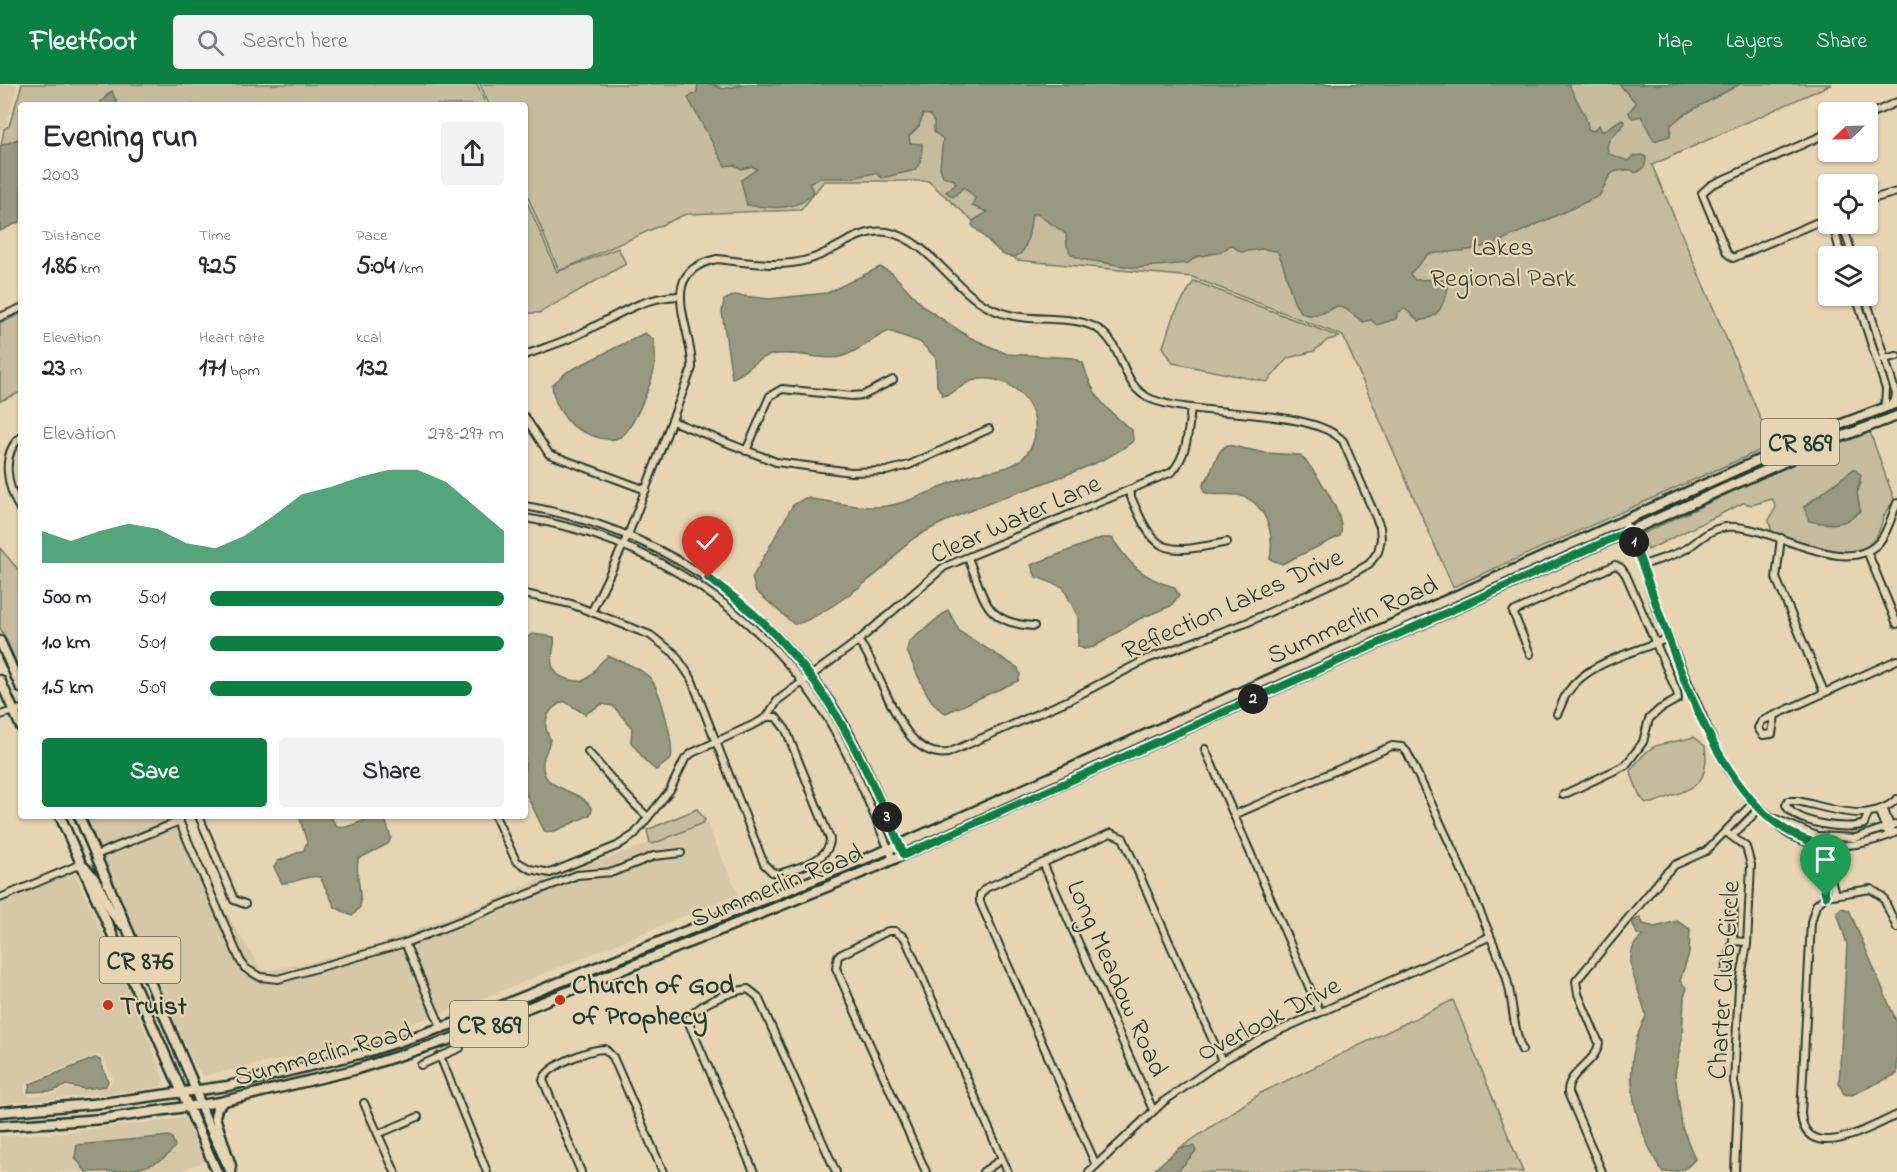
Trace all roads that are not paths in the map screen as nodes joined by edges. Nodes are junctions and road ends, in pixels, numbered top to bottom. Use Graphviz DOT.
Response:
graph roads {
  1 [pos="1897,102"];
  2 [pos="1878,111"];
  3 [pos="1818,137"];
  4 [pos="1897,192"];
  5 [pos="1878,197"];
  6 [pos="1818,222"];
  7 [pos="679,296"];
  8 [pos="1859,306"];
  9 [pos="1868,306"];
  10 [pos="18,309"];
  11 [pos="0,317"];
  12 [pos="528,354"];
  13 [pos="1897,356"];
  14 [pos="1885,359"];
  15 [pos="1877,361"];
  16 [pos="893,380"];
  17 [pos="1895,403"];
  18 [pos="1885,407"];
  19 [pos="1191,408"];
  20 [pos="1897,416"];
  21 [pos="672,421"];
  22 [pos="528,422"];
  23 [pos="989,429"];
  24 [pos="18,439"];
  25 [pos="746,451"];
  26 [pos="1764,471"];
  27 [pos="646,490"];
  28 [pos="1128,490"];
  29 [pos="1897,503"];
  30 [pos="18,505"];
  31 [pos="528,507"];
  32 [pos="528,519"];
  33 [pos="1624,521"];
  34 [pos="1629,531"];
  35 [pos="628,535"];
  36 [pos="1781,538"];
  37 [pos="1227,542"];
  38 [pos="624,545"];
  39 [pos="1867,551"];
  40 [pos="968,558"];
  41 [pos="1643,565"];
  42 [pos="528,595"];
  43 [pos="592,611"];
  44 [pos="1897,624"];
  45 [pos="1034,626"];
  46 [pos="1668,638"];
  47 [pos="0,641"];
  48 [pos="858,641"];
  49 [pos="1656,644"];
  50 [pos="1530,654"];
  51 [pos="1897,660"];
  52 [pos="812,676"];
  53 [pos="0,680"];
  54 [pos="18,681"];
  55 [pos="802,682"];
  56 [pos="1824,692"];
  57 [pos="17,709"];
  58 [pos="0,714"];
  59 [pos="1557,714"];
  60 [pos="1775,715"];
  61 [pos="767,717"];
  62 [pos="714,741"];
  63 [pos="1204,749"];
  64 [pos="588,752"];
  65 [pos="1563,795"];
  66 [pos="1896,800"];
  67 [pos="1753,803"];
  68 [pos="1759,809"];
  69 [pos="1882,811"];
  70 [pos="1868,814"];
  71 [pos="1234,815"];
  72 [pos="648,817"];
  73 [pos="61,819"];
  74 [pos="80,819"];
  75 [pos="178,819"];
  76 [pos="201,819"];
  77 [pos="496,819"];
  78 [pos="1892,830"];
  79 [pos="1725,832"];
  80 [pos="1732,836"];
  81 [pos="1823,840"];
  82 [pos="1832,842"];
  83 [pos="899,845"];
  84 [pos="889,849"];
  85 [pos="681,853"];
  86 [pos="96,855"];
  87 [pos="904,855"];
  88 [pos="893,859"];
  89 [pos="1043,863"];
  90 [pos="81,864"];
  91 [pos="1829,875"];
  92 [pos="1821,877"];
  93 [pos="1734,894"];
  94 [pos="1835,894"];
  95 [pos="1826,896"];
  96 [pos="0,898"];
  97 [pos="245,904"];
  98 [pos="126,928"];
  99 [pos="1897,928"];
  100 [pos="1489,937"];
  101 [pos="1732,941"];
  102 [pos="1747,942"];
  103 [pos="405,943"];
  104 [pos="1725,973"];
  105 [pos="1320,1012"];
  106 [pos="442,1029"];
  107 [pos="460,1048"];
  108 [pos="1522,1050"];
  109 [pos="440,1056"];
  110 [pos="1222,1060"];
  111 [pos="421,1065"];
  112 [pos="196,1091"];
  113 [pos="181,1094"];
  114 [pos="224,1101"];
  115 [pos="364,1103"];
  116 [pos="200,1105"];
  117 [pos="187,1108"];
  118 [pos="1153,1110"];
  119 [pos="16,1111"];
  120 [pos="0,1112"];
  121 [pos="1897,1115"];
  122 [pos="418,1117"];
  123 [pos="0,1118"];
  124 [pos="0,1126"];
  125 [pos="378,1134"];
  126 [pos="1002,1159"];
  127 [pos="1096,1165"];
  128 [pos="217,1172"];
  129 [pos="232,1172"];
  130 [pos="395,1172"];
  131 [pos="488,1172"];
  132 [pos="581,1172"];
  133 [pos="663,1172"];
  134 [pos="754,1172"];
  135 [pos="836,1172"];
  136 [pos="926,1172"];
  137 [pos="983,1172"];
  138 [pos="1008,1172"];
  139 [pos="1089,1172"];
  140 [pos="1602,1172"];
  141 [pos="1735,1172"];
  1 -- 2 [label="street"];
  3 -- 6 [label="street"];
  4 -- 5 [label="street"];
  7 -- 12 [label="street"];
  7 -- 19 [label="street, Reflection Lakes Drive"];
  7 -- 21 [label="street"];
  8 -- 15 [label="street"];
  9 -- 14 [label="street"];
  10 -- 11 [label="street"];
  13 -- 14 [label="street"];
  14 -- 15 [label="street"];
  14 -- 17 [label="street"];
  15 -- 18 [label="street"];
  16 -- 25 [label="street"];
  17 -- 18 [label="main road, Summerlin Road / CR 869"];
  17 -- 26 [label="main road"];
  18 -- 33 [label="main road, Summerlin Road / CR 869"];
  19 -- 28 [label="street, Clear Water Lane"];
  19 -- 48 [label="street, Reflection Lakes Drive"];
  20 -- 26 [label="main road, Summerlin Road / CR 869"];
  21 -- 25 [label="street"];
  21 -- 27 [label="street"];
  22 -- 27 [label="street"];
  23 -- 25 [label="street"];
  24 -- 30 [label="street"];
  26 -- 34 [label="main road, Summerlin Road / CR 869"];
  27 -- 35 [label="street"];
  28 -- 37 [label="street"];
  28 -- 40 [label="street, Clear Water Lane"];
  29 -- 39 [label="street"];
  31 -- 35 [label="street"];
  32 -- 38 [label="street"];
  33 -- 34 [label="street"];
  33 -- 83 [label="main road, Summerlin Road / CR 869"];
  34 -- 41 [label="street"];
  34 -- 87 [label="main road, Summerlin Road / CR 869"];
  35 -- 38 [label="street"];
  35 -- 52 [label="street"];
  36 -- 39 [label="street"];
  36 -- 41 [label="street"];
  36 -- 56 [label="street"];
  38 -- 43 [label="street"];
  38 -- 55 [label="street"];
  39 -- 44 [label="street"];
  40 -- 45 [label="street"];
  40 -- 48 [label="street, Clear Water Lane"];
  41 -- 46 [label="street"];
  42 -- 43 [label="street"];
  43 -- 62 [label="street"];
  46 -- 49 [label="street"];
  46 -- 67 [label="street"];
  47 -- 54 [label="main road"];
  48 -- 52 [label="street, Clear Water Lane"];
  49 -- 50 [label="street"];
  49 -- 59 [label="street"];
  49 -- 65 [label="street"];
  51 -- 56 [label="street"];
  52 -- 55 [label="street, Clear Water Lane"];
  52 -- 83 [label="street"];
  53 -- 57 [label="main road"];
  55 -- 61 [label="street, Clear Water Lane"];
  55 -- 84 [label="street"];
  56 -- 60 [label="street"];
  57 -- 58 [label="street"];
  61 -- 62 [label="street"];
  61 -- 62 [label="street"];
  62 -- 72 [label="street"];
  63 -- 71 [label="street"];
  64 -- 72 [label="street"];
  66 -- 69 [label="street"];
  67 -- 68 [label="street"];
  67 -- 79 [label="street, Charter Club Circle"];
  68 -- 80 [label="street"];
  68 -- 81 [label="street"];
  69 -- 70 [label="street"];
  69 -- 78 [label="street"];
  70 -- 70 [label="street"];
  71 -- 100 [label="street"];
  71 -- 105 [label="street"];
  72 -- 77 [label="street"];
  73 -- 90 [label="main road, CR 876"];
  74 -- 86 [label="main road, CR 876"];
  75 -- 86 [label="street"];
  75 -- 103 [label="street"];
  76 -- 97 [label="street"];
  78 -- 82 [label="street"];
  79 -- 80 [label="street"];
  79 -- 140 [label="street, Charter Club Circle"];
  80 -- 102 [label="street, Charter Club Circle"];
  81 -- 82 [label="street"];
  81 -- 92 [label="street"];
  82 -- 91 [label="street"];
  83 -- 84 [label="main road, Summerlin Road / CR 869"];
  83 -- 87 [label="street"];
  84 -- 88 [label="street"];
  84 -- 106 [label="main road, Summerlin Road / CR 869"];
  85 -- 103 [label="street"];
  86 -- 98 [label="main road, CR 876"];
  87 -- 88 [label="main road, Summerlin Road / CR 869"];
  88 -- 114 [label="main road, Summerlin Road / CR 869"];
  89 -- 110 [label="street"];
  89 -- 118 [label="street, Long Meadow Road"];
  89 -- 127 [label="street"];
  90 -- 96 [label="street"];
  90 -- 98 [label="main road"];
  90 -- 113 [label="main road, CR 876"];
  91 -- 92 [label="street"];
  91 -- 94 [label="street"];
  92 -- 95 [label="street"];
  93 -- 101 [label="street"];
  94 -- 95 [label="street"];
  94 -- 99 [label="street"];
  95 -- 121 [label="street"];
  98 -- 112 [label="main road, CR 876"];
  100 -- 105 [label="street, Overlook Drive"];
  100 -- 108 [label="street"];
  101 -- 102 [label="street"];
  101 -- 104 [label="street"];
  102 -- 141 [label="street, Charter Club Circle"];
  103 -- 106 [label="street"];
  105 -- 110 [label="street, Overlook Drive"];
  106 -- 112 [label="main road, Summerlin Road / CR 869"];
  107 -- 109 [label="street"];
  109 -- 111 [label="street"];
  109 -- 131 [label="street"];
  110 -- 118 [label="street, Overlook Drive"];
  112 -- 113 [label="main road, Summerlin Road / CR 869"];
  112 -- 116 [label="main road, CR 876"];
  113 -- 117 [label="main road, CR 876"];
  113 -- 119 [label="main road, Summerlin Road / CR 869"];
  114 -- 116 [label="main road, Summerlin Road / CR 869"];
  114 -- 129 [label="main road"];
  115 -- 125 [label="street"];
  116 -- 117 [label="main road, Summerlin Road / CR 869"];
  116 -- 129 [label="main road, CR 876"];
  117 -- 124 [label="main road, Summerlin Road / CR 869"];
  117 -- 128 [label="main road, CR 876"];
  118 -- 127 [label="street, Overlook Drive"];
  119 -- 120 [label="main road, Summerlin Road / CR 869"];
  119 -- 123 [label="main road"];
  122 -- 125 [label="street"];
  125 -- 130 [label="street"];
  126 -- 136 [label="street"];
  126 -- 137 [label="street"];
  126 -- 138 [label="street"];
  127 -- 139 [label="street, Overlook Drive"];
  132 -- 133 [label="street"];
  134 -- 135 [label="street"];
}
